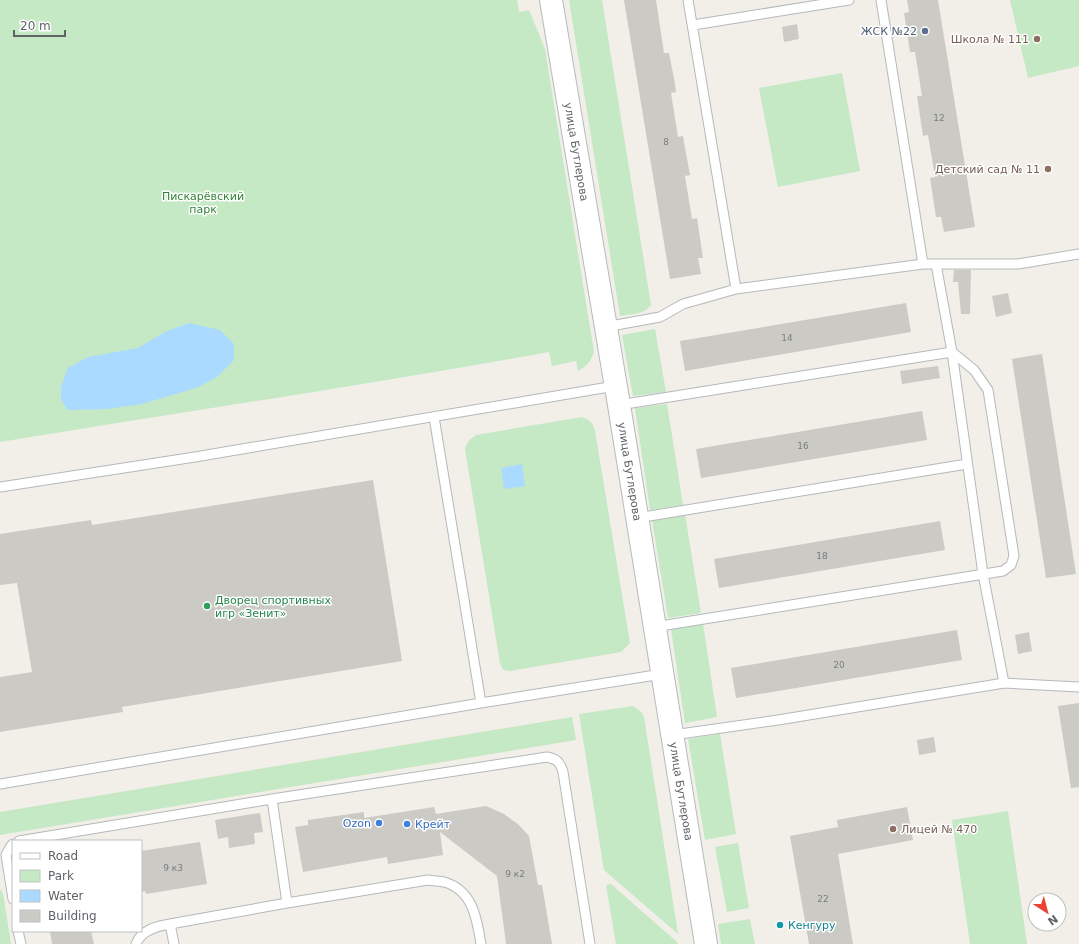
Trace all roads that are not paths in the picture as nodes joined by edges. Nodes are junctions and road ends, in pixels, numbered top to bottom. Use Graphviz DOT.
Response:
graph roads {
  1 [pos="551,0"];
  2 [pos="688,0"];
  3 [pos="850,0"];
  4 [pos="881,0"];
  5 [pos="693,26"];
  6 [pos="1079,254"];
  7 [pos="923,264"];
  8 [pos="936,264"];
  9 [pos="736,289"];
  10 [pos="605,327"];
  11 [pos="952,352"];
  12 [pos="617,395"];
  13 [pos="434,417"];
  14 [pos="967,464"];
  15 [pos="0,487"];
  16 [pos="637,518"];
  17 [pos="983,574"];
  18 [pos="654,627"];
  19 [pos="662,674"];
  20 [pos="1004,683"];
  21 [pos="1079,687"];
  22 [pos="481,702"];
  23 [pos="672,735"];
  24 [pos="0,784"];
  25 [pos="272,799"];
  26 [pos="25,840"];
  27 [pos="12,845"];
  28 [pos="4,868"];
  29 [pos="12,896"];
  30 [pos="287,903"];
  31 [pos="170,924"];
  32 [pos="18,932"];
  33 [pos="21,944"];
  34 [pos="136,944"];
  35 [pos="174,944"];
  36 [pos="481,944"];
  37 [pos="590,944"];
  38 [pos="706,944"];
  1 -- 10 [label="street, улица Бутлерова"];
  2 -- 5 [label="lane"];
  3 -- 5 [label="lane"];
  4 -- 7 [label="lane"];
  5 -- 9 [label="lane"];
  6 -- 8 [label="lane"];
  7 -- 8 [label="lane"];
  7 -- 9 [label="lane"];
  8 -- 11 [label="lane"];
  9 -- 10 [label="lane"];
  10 -- 12 [label="street, улица Бутлерова"];
  11 -- 12 [label="lane"];
  11 -- 14 [label="lane"];
  11 -- 17 [label="lane"];
  12 -- 13 [label="lane"];
  12 -- 16 [label="street, улица Бутлерова"];
  13 -- 15 [label="lane"];
  13 -- 22 [label="lane"];
  14 -- 16 [label="lane"];
  14 -- 17 [label="lane"];
  16 -- 18 [label="street, улица Бутлерова"];
  17 -- 18 [label="lane"];
  17 -- 20 [label="lane"];
  18 -- 19 [label="street, улица Бутлерова"];
  19 -- 22 [label="lane"];
  19 -- 23 [label="street, улица Бутлерова"];
  20 -- 21 [label="lane"];
  20 -- 23 [label="lane"];
  22 -- 24 [label="lane"];
  23 -- 38 [label="street, улица Бутлерова"];
  25 -- 26 [label="lane"];
  25 -- 30 [label="lane"];
  25 -- 37 [label="lane"];
  27 -- 28 [label="lane"];
  28 -- 29 [label="lane"];
  30 -- 31 [label="lane"];
  30 -- 36 [label="lane"];
  31 -- 34 [label="lane"];
  31 -- 35 [label="lane"];
  32 -- 33 [label="lane"];
}
